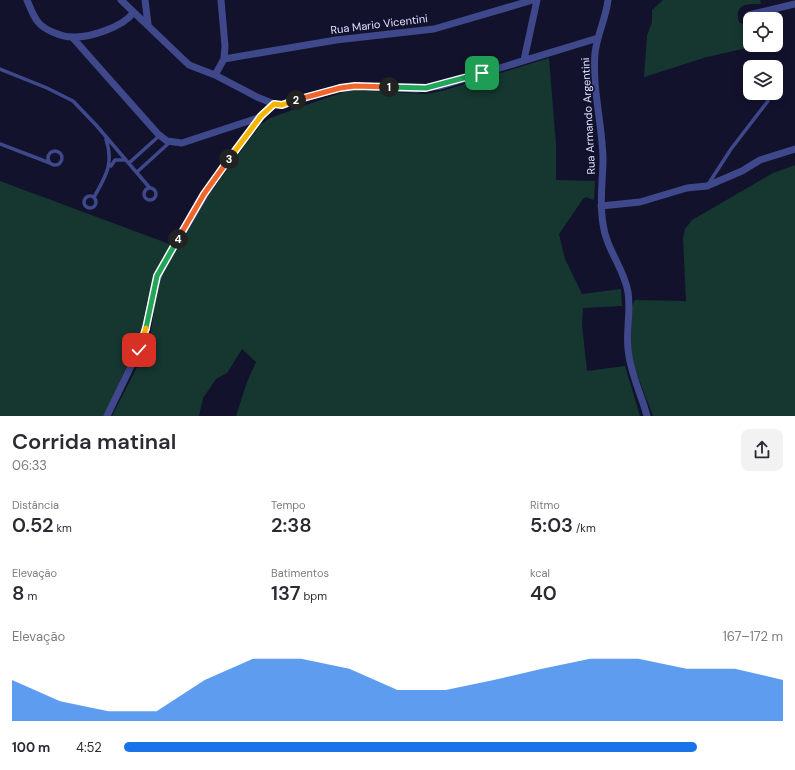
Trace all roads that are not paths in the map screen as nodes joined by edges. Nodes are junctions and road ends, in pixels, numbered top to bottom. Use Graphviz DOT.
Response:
graph roads {
  1 [pos="27,0"];
  2 [pos="121,0"];
  3 [pos="145,0"];
  4 [pos="221,0"];
  5 [pos="533,0"];
  6 [pos="537,0"];
  7 [pos="608,0"];
  8 [pos="795,4"];
  9 [pos="762,12"];
  10 [pos="133,13"];
  11 [pos="148,24"];
  12 [pos="72,37"];
  13 [pos="598,38"];
  14 [pos="581,43"];
  15 [pos="596,52"];
  16 [pos="224,59"];
  17 [pos="524,60"];
  18 [pos="0,69"];
  19 [pos="215,75"];
  20 [pos="768,101"];
  21 [pos="274,104"];
  22 [pos="261,116"];
  23 [pos="105,136"];
  24 [pos="159,136"];
  25 [pos="170,142"];
  26 [pos="0,144"];
  27 [pos="795,149"];
  28 [pos="126,160"];
  29 [pos="50,163"];
  30 [pos="129,163"];
  31 [pos="109,171"];
  32 [pos="137,172"];
  33 [pos="707,186"];
  34 [pos="149,187"];
  35 [pos="94,197"];
  36 [pos="601,206"];
  37 [pos="107,416"];
  38 [pos="647,416"];
  1 -- 12 [label="street"];
  2 -- 10 [label="street"];
  3 -- 11 [label="street"];
  4 -- 16 [label="street"];
  5 -- 16 [label="street, Rua Mario Vicentini"];
  6 -- 17 [label="street"];
  7 -- 13 [label="street, Rua Armando Argentini"];
  8 -- 9 [label="street"];
  10 -- 11 [label="street"];
  10 -- 12 [label="street"];
  11 -- 19 [label="street"];
  12 -- 24 [label="street"];
  13 -- 14 [label="street"];
  13 -- 15 [label="street, Rua Armando Argentini"];
  14 -- 15 [label="street"];
  14 -- 17 [label="street"];
  15 -- 36 [label="street, Rua Armando Argentini"];
  16 -- 19 [label="street"];
  17 -- 21 [label="street"];
  18 -- 23 [label="lane"];
  19 -- 21 [label="street"];
  20 -- 33 [label="lane"];
  21 -- 22 [label="street"];
  22 -- 25 [label="street"];
  22 -- 37 [label="street"];
  23 -- 28 [label="lane"];
  23 -- 31 [label="lane"];
  24 -- 25 [label="street"];
  24 -- 30 [label="lane"];
  25 -- 32 [label="lane"];
  26 -- 29 [label="lane"];
  27 -- 33 [label="street"];
  28 -- 30 [label="lane"];
  28 -- 31 [label="lane"];
  30 -- 32 [label="lane"];
  31 -- 35 [label="lane"];
  32 -- 34 [label="lane"];
  33 -- 36 [label="street"];
  36 -- 38 [label="street, Rua Armando Argentini"];
}
